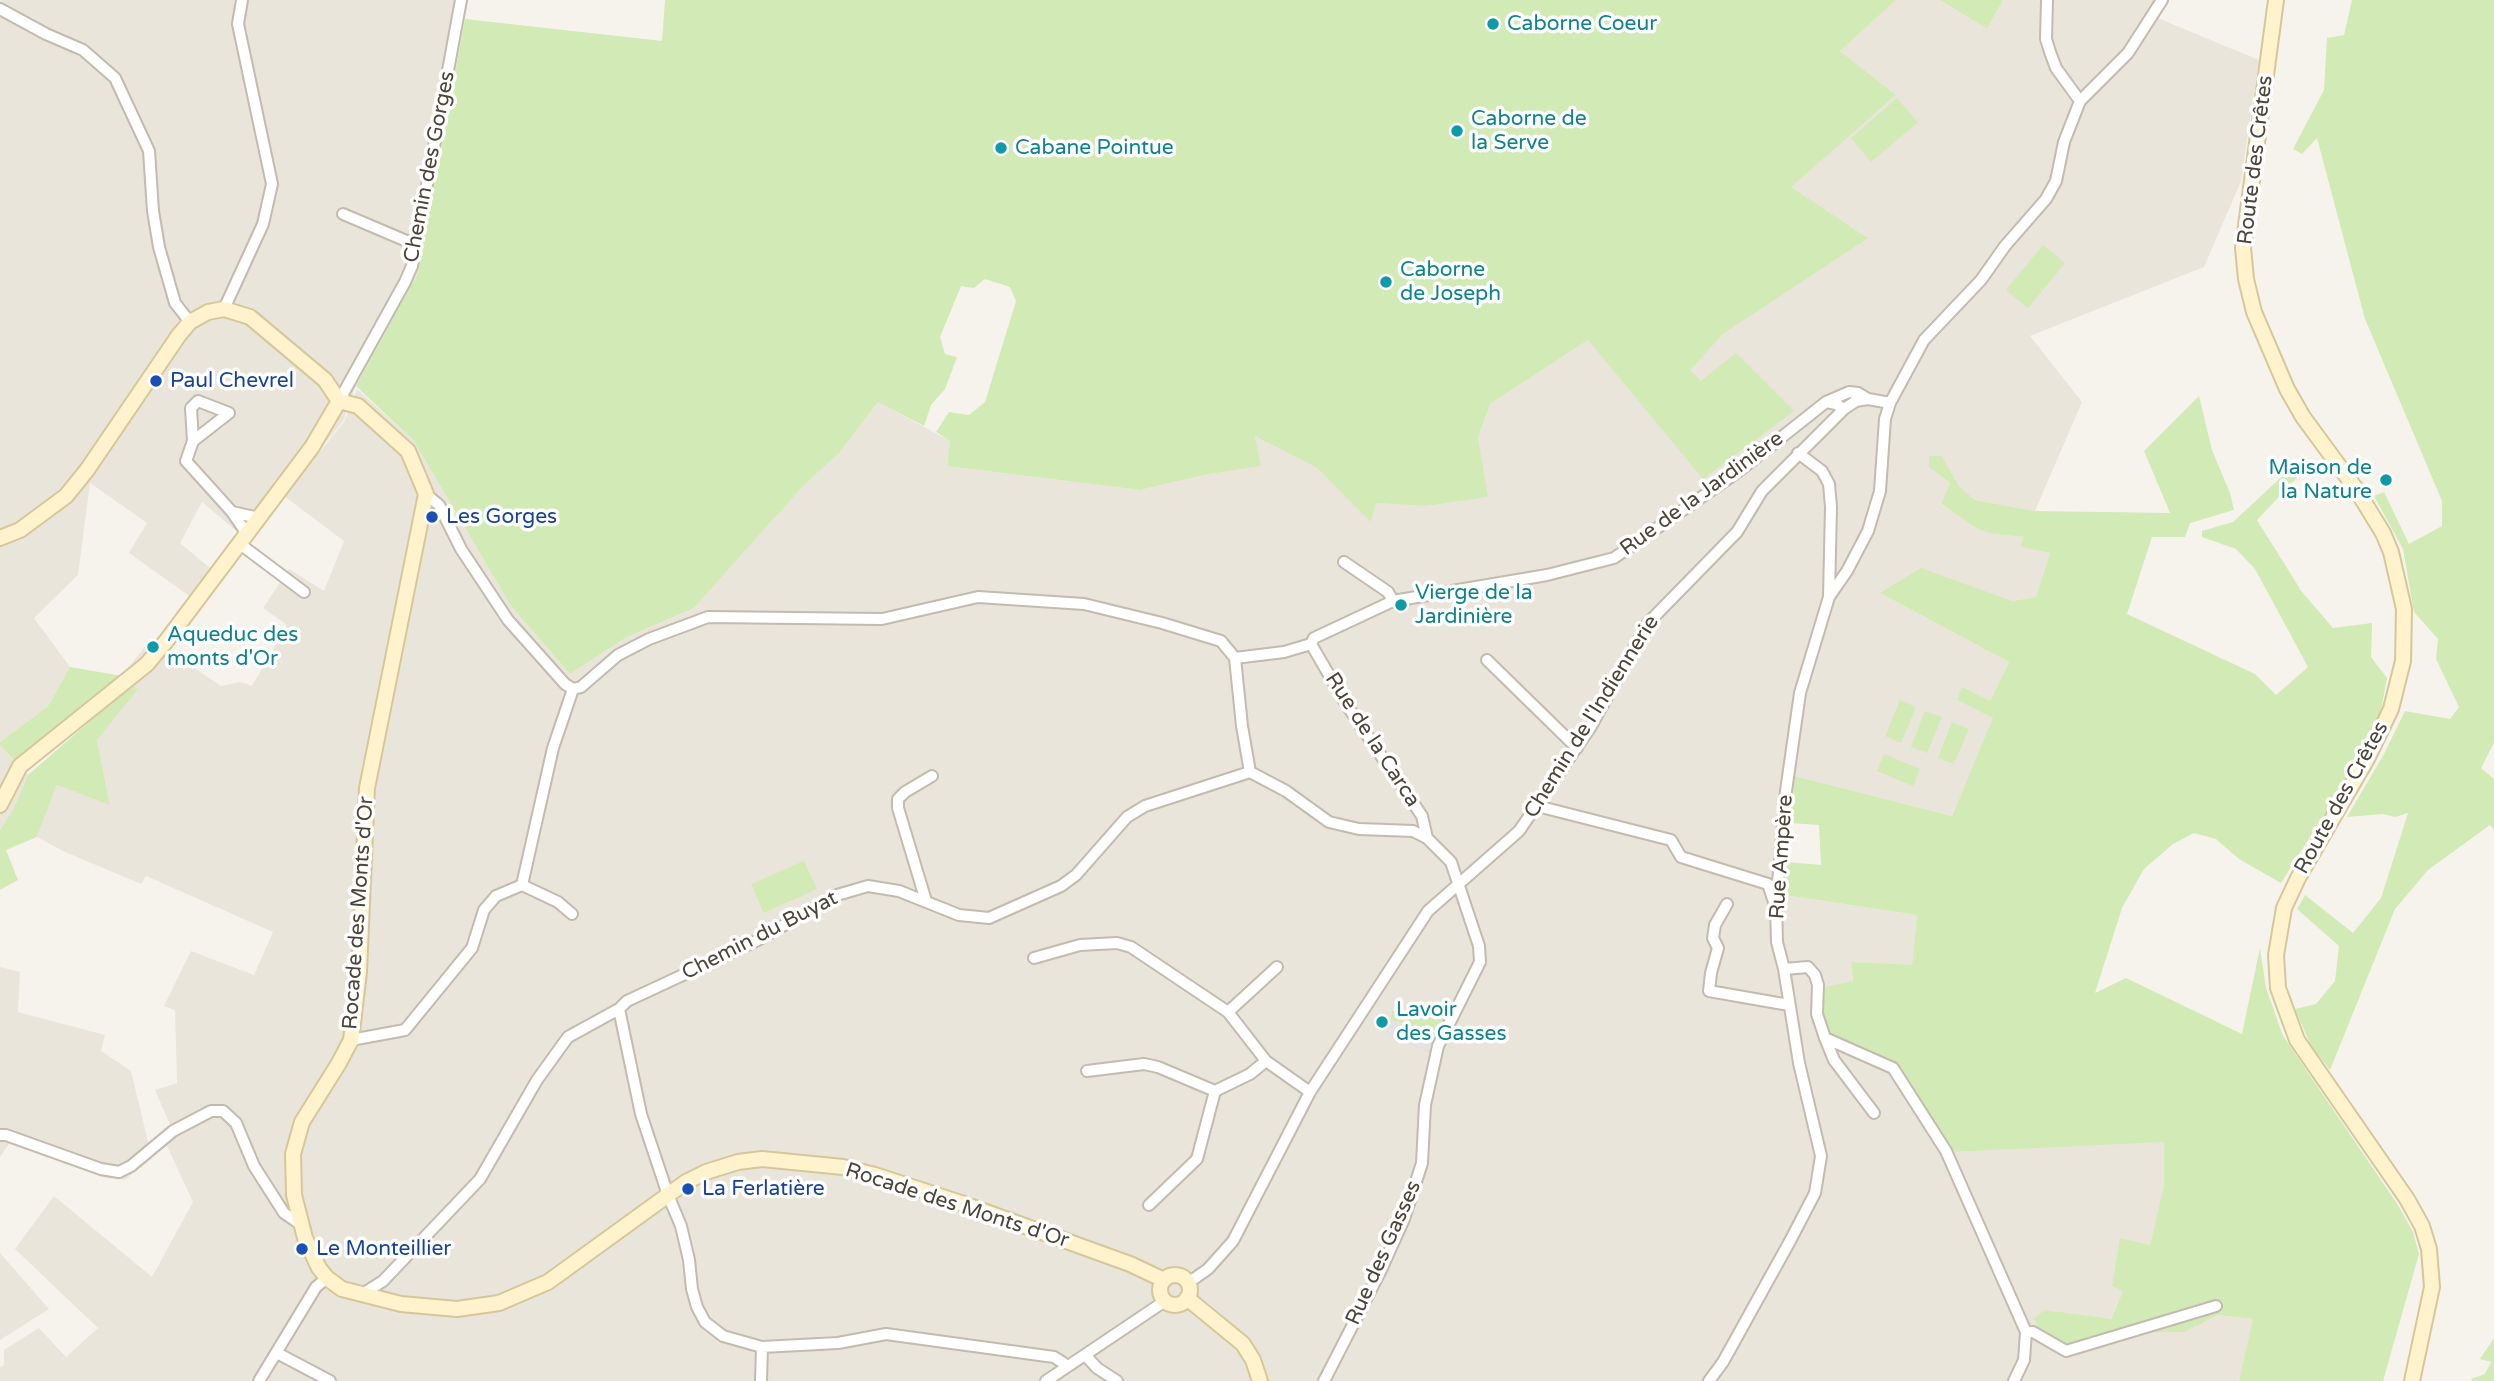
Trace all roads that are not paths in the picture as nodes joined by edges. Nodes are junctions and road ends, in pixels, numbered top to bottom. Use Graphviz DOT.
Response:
graph roads {
  1 [pos="242,0"];
  2 [pos="461,0"];
  3 [pos="2047,0"];
  4 [pos="2162,0"];
  5 [pos="2276,0"];
  6 [pos="0,9"];
  7 [pos="2080,101"];
  8 [pos="343,214"];
  9 [pos="416,245"];
  10 [pos="223,309"];
  11 [pos="190,322"];
  12 [pos="1868,400"];
  13 [pos="339,401"];
  14 [pos="1826,402"];
  15 [pos="1890,404"];
  16 [pos="1844,410"];
  17 [pos="193,441"];
  18 [pos="1798,453"];
  19 [pos="426,494"];
  20 [pos="232,512"];
  21 [pos="259,518"];
  22 [pos="0,538"];
  23 [pos="243,539"];
  24 [pos="1345,562"];
  25 [pos="304,592"];
  26 [pos="1829,597"];
  27 [pos="1393,601"];
  28 [pos="1311,644"];
  29 [pos="1235,658"];
  30 [pos="1487,660"];
  31 [pos="573,690"];
  32 [pos="1577,747"];
  33 [pos="1250,772"];
  34 [pos="932,776"];
  35 [pos="1539,804"];
  36 [pos="0,805"];
  37 [pos="1427,838"];
  38 [pos="1459,882"];
  39 [pos="522,885"];
  40 [pos="926,901"];
  41 [pos="1727,904"];
  42 [pos="1776,905"];
  43 [pos="572,914"];
  44 [pos="1034,958"];
  45 [pos="1277,967"];
  46 [pos="1784,969"];
  47 [pos="1789,1006"];
  48 [pos="619,1009"];
  49 [pos="1228,1012"];
  50 [pos="1825,1038"];
  51 [pos="351,1040"];
  52 [pos="1266,1061"];
  53 [pos="1087,1071"];
  54 [pos="1215,1091"];
  55 [pos="1310,1092"];
  56 [pos="1874,1113"];
  57 [pos="0,1135"];
  58 [pos="668,1195"];
  59 [pos="1149,1205"];
  60 [pos="300,1224"];
  61 [pos="327,1278"];
  62 [pos="1164,1280"];
  63 [pos="1188,1283"];
  64 [pos="361,1295"];
  65 [pos="1187,1298"];
  66 [pos="1165,1301"];
  67 [pos="2216,1306"];
  68 [pos="2026,1332"];
  69 [pos="762,1347"];
  70 [pos="276,1353"];
  71 [pos="1085,1355"];
  72 [pos="1068,1366"];
  73 [pos="258,1381"];
  74 [pos="330,1381"];
  75 [pos="761,1381"];
  76 [pos="1046,1381"];
  77 [pos="1118,1381"];
  78 [pos="1260,1381"];
  79 [pos="1324,1381"];
  80 [pos="1709,1381"];
  81 [pos="2014,1381"];
  82 [pos="2412,1381"];
  1 -- 10 [label="street"];
  2 -- 9 [label="street, Chemin des Gorges"];
  3 -- 7 [label="street"];
  4 -- 7 [label="street"];
  5 -- 82 [label="street, Route des Crêtes"];
  6 -- 11 [label="street"];
  7 -- 15 [label="street, Rue Ampère"];
  8 -- 9 [label="street"];
  9 -- 13 [label="street, Chemin des Gorges"];
  10 -- 11 [label="street"];
  10 -- 13 [label="street"];
  11 -- 22 [label="street"];
  12 -- 14 [label="street, Rue de la Jardinière"];
  12 -- 15 [label="street, Rue de la Jardinière"];
  12 -- 16 [label="street"];
  13 -- 19 [label="street"];
  13 -- 21 [label="street"];
  14 -- 16 [label="street"];
  14 -- 27 [label="street, Rue de la Jardinière"];
  15 -- 26 [label="street, Rue Ampère"];
  16 -- 18 [label="street, Chemin de l'Indiennerie"];
  17 -- 20 [label="street"];
  18 -- 26 [label="street"];
  18 -- 32 [label="street, Chemin de l'Indiennerie"];
  19 -- 31 [label="street"];
  19 -- 51 [label="street, Rocade des Monts d'Or"];
  20 -- 21 [label="street"];
  20 -- 23 [label="street"];
  21 -- 23 [label="street"];
  23 -- 25 [label="street"];
  23 -- 36 [label="street"];
  24 -- 27 [label="street"];
  26 -- 42 [label="street, Rue Ampère"];
  27 -- 28 [label="street, Rue de la Jardinière"];
  28 -- 29 [label="street, Rue de la Jardinière"];
  28 -- 37 [label="street, Rue de la Carca"];
  29 -- 31 [label="street"];
  29 -- 33 [label="street"];
  30 -- 32 [label="street"];
  31 -- 39 [label="street"];
  32 -- 35 [label="street, Chemin de l'Indiennerie"];
  33 -- 37 [label="street"];
  33 -- 40 [label="street, Chemin du Buyat"];
  34 -- 40 [label="street"];
  35 -- 38 [label="street, Chemin de l'Indiennerie"];
  35 -- 42 [label="street"];
  37 -- 38 [label="street"];
  38 -- 55 [label="street, Chemin de l'Indiennerie"];
  38 -- 79 [label="street, Rue des Gasses"];
  39 -- 43 [label="street"];
  39 -- 51 [label="street"];
  40 -- 48 [label="street, Chemin du Buyat"];
  41 -- 47 [label="street"];
  42 -- 46 [label="street, Rue Ampère"];
  44 -- 49 [label="street"];
  45 -- 49 [label="street"];
  46 -- 47 [label="street, Rue Ampère"];
  46 -- 50 [label="street"];
  47 -- 80 [label="street, Rue Ampère"];
  48 -- 58 [label="street"];
  48 -- 64 [label="street, Chemin du Buyat"];
  49 -- 52 [label="street"];
  50 -- 56 [label="street"];
  50 -- 68 [label="street"];
  51 -- 60 [label="street, Rocade des Monts d'Or"];
  52 -- 54 [label="street"];
  52 -- 55 [label="street"];
  53 -- 54 [label="street"];
  54 -- 59 [label="street"];
  55 -- 63 [label="street, Chemin de l'Indiennerie"];
  57 -- 60 [label="street"];
  58 -- 62 [label="street, Rocade des Monts d'Or"];
  58 -- 64 [label="street, Rocade des Monts d'Or"];
  58 -- 69 [label="street"];
  60 -- 61 [label="street, Rocade des Monts d'Or"];
  61 -- 64 [label="street, Rocade des Monts d'Or"];
  61 -- 70 [label="street"];
  62 -- 63 [label="street"];
  62 -- 66 [label="street"];
  63 -- 65 [label="street"];
  65 -- 66 [label="street"];
  65 -- 78 [label="street"];
  66 -- 71 [label="street"];
  67 -- 68 [label="street"];
  68 -- 81 [label="street"];
  69 -- 72 [label="street"];
  69 -- 75 [label="street"];
  70 -- 73 [label="street"];
  70 -- 74 [label="street"];
  71 -- 72 [label="street"];
  71 -- 77 [label="street"];
  72 -- 76 [label="street"];
}
